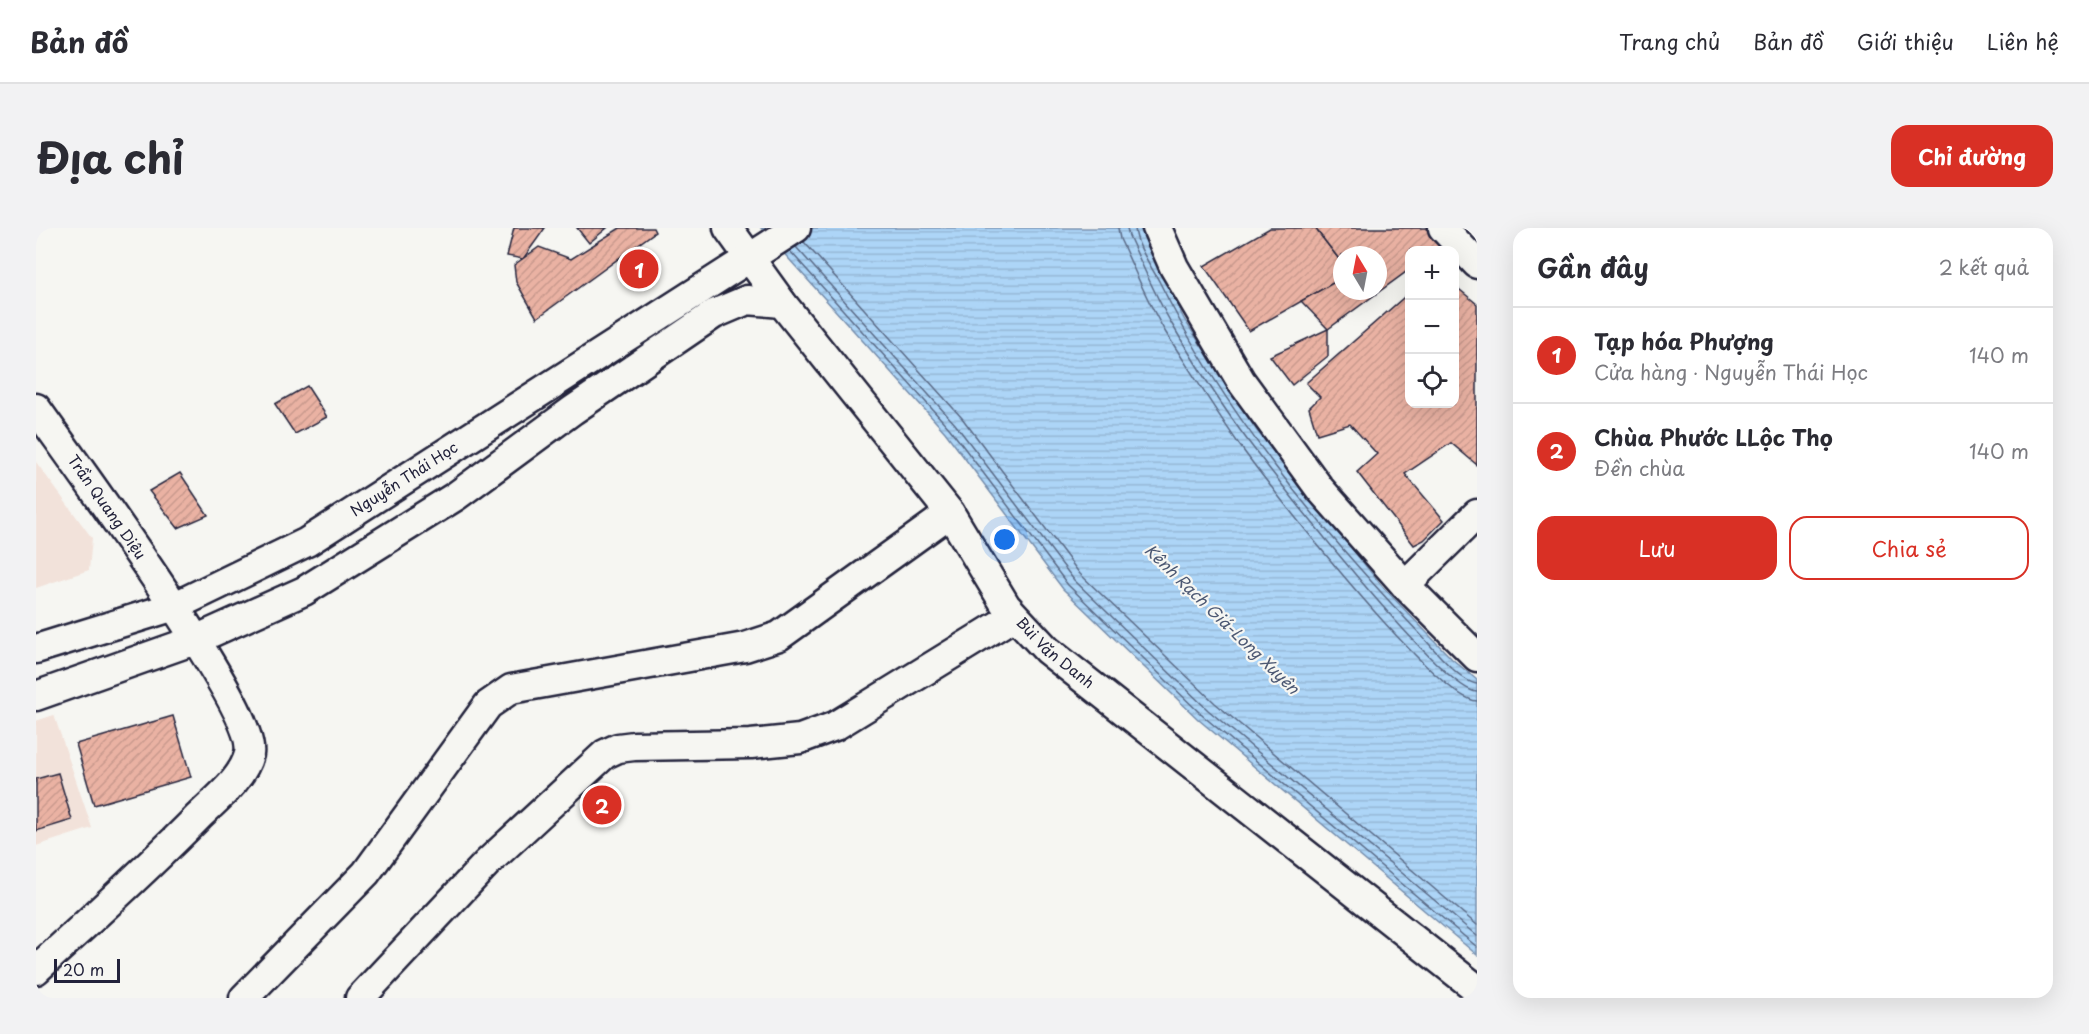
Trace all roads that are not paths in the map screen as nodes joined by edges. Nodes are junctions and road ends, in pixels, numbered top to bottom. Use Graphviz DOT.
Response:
graph roads {
  1 [pos="728,228"];
  2 [pos="1157,228"];
  3 [pos="1443,228"];
  4 [pos="785,235"];
  5 [pos="748,257"];
  6 [pos="1477,264"];
  7 [pos="782,303"];
  8 [pos="36,408"];
  9 [pos="1477,514"];
  10 [pos="952,517"];
  11 [pos="1405,585"];
  12 [pos="175,606"];
  13 [pos="1010,611"];
  14 [pos="195,640"];
  15 [pos="36,649"];
  16 [pos="1477,657"];
  17 [pos="36,696"];
  18 [pos="36,970"];
  19 [pos="1477,989"];
  20 [pos="244,998"];
  21 [pos="360,998"];
  1 -- 5 [label="street, Bùi Văn Danh"];
  2 -- 11 [label="street"];
  3 -- 6 [label="street"];
  4 -- 5 [label="street, Nguyễn Thái Học"];
  5 -- 7 [label="street, Bùi Văn Danh"];
  5 -- 12 [label="street, Nguyễn Thái Học"];
  7 -- 10 [label="street, Bùi Văn Danh"];
  7 -- 14 [label="street"];
  8 -- 12 [label="street, Trần Quang Diệu"];
  9 -- 11 [label="street"];
  10 -- 13 [label="street, Bùi Văn Danh"];
  10 -- 20 [label="street"];
  11 -- 16 [label="street"];
  12 -- 14 [label="street, Trần Quang Diệu"];
  12 -- 15 [label="street, Nguyễn Thái Học"];
  13 -- 19 [label="street, Bùi Văn Danh"];
  13 -- 21 [label="street"];
  14 -- 17 [label="street"];
  14 -- 18 [label="street, Trần Quang Diệu"];
}
